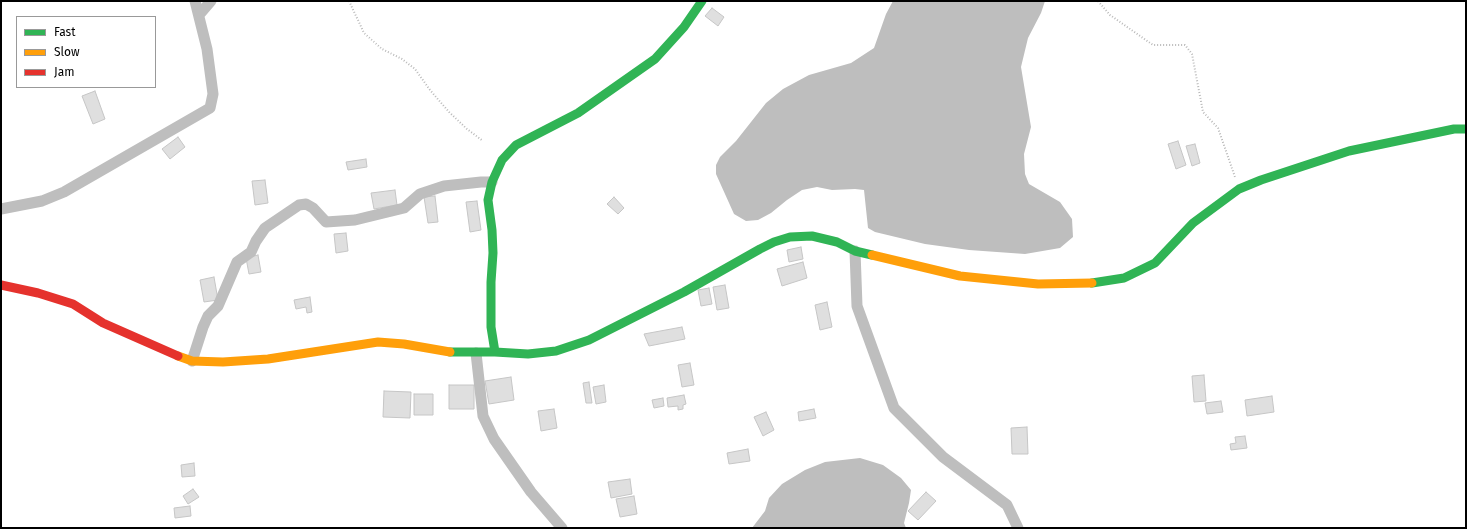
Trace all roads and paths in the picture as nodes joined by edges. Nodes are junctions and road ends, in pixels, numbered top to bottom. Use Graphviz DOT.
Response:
graph roads {
  1 [pos="195,1"];
  2 [pos="210,1"];
  3 [pos="349,1"];
  4 [pos="702,1"];
  5 [pos="1098,1"];
  6 [pos="199,15"];
  7 [pos="1466,128"];
  8 [pos="483,141"];
  9 [pos="492,182"];
  10 [pos="1239,189"];
  11 [pos="1,209"];
  12 [pos="855,251"];
  13 [pos="1,285"];
  14 [pos="495,352"];
  15 [pos="476,353"];
  16 [pos="192,361"];
  17 [pos="562,528"];
  18 [pos="1018,528"];
  1 -- 6 [label="street"];
  2 -- 6 [label="street"];
  3 -- 8 [label="path"];
  4 -- 9 [label="street"];
  5 -- 10 [label="path"];
  6 -- 11 [label="street"];
  7 -- 10 [label="street"];
  9 -- 14 [label="street"];
  9 -- 16 [label="street"];
  10 -- 12 [label="street"];
  12 -- 14 [label="street"];
  12 -- 18 [label="street"];
  13 -- 16 [label="street"];
  14 -- 15 [label="street"];
  15 -- 16 [label="street"];
  15 -- 17 [label="street"];
}
